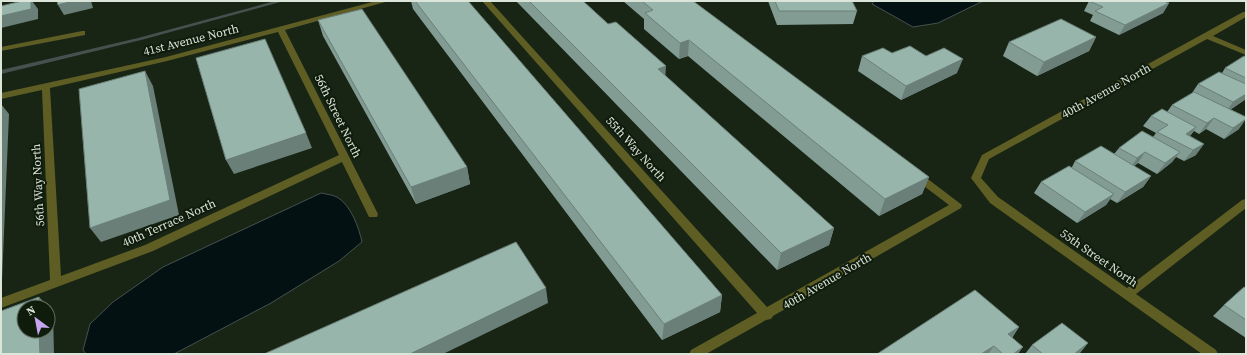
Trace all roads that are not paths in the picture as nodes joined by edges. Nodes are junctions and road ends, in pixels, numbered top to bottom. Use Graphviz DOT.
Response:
graph roads {
  1 [pos="385,1"];
  2 [pos="486,1"];
  3 [pos="1246,14"];
  4 [pos="281,30"];
  5 [pos="82,33"];
  6 [pos="1207,36"];
  7 [pos="1,49"];
  8 [pos="1246,53"];
  9 [pos="46,86"];
  10 [pos="1,96"];
  11 [pos="344,157"];
  12 [pos="907,167"];
  13 [pos="976,178"];
  14 [pos="1246,203"];
  15 [pos="373,214"];
  16 [pos="56,283"];
  17 [pos="1127,294"];
  18 [pos="1,303"];
  19 [pos="767,315"];
  20 [pos="695,354"];
  21 [pos="1212,354"];
  1 -- 4 [label="street, 41st Avenue North"];
  2 -- 19 [label="street, 55th Way North"];
  3 -- 6 [label="street, 40th Avenue North"];
  4 -- 9 [label="street, 41st Avenue North"];
  4 -- 11 [label="street, 56th Street North"];
  5 -- 7 [label="street"];
  6 -- 8 [label="street"];
  6 -- 13 [label="street, 40th Avenue North"];
  9 -- 10 [label="street, 41st Avenue North"];
  9 -- 16 [label="street, 56th Way North"];
  11 -- 15 [label="street, 56th Street North"];
  11 -- 16 [label="street, 40th Terrace North"];
  12 -- 19 [label="street, 40th Avenue North"];
  13 -- 17 [label="street, 55th Street North"];
  14 -- 17 [label="street"];
  16 -- 18 [label="street, 40th Terrace North"];
  17 -- 21 [label="street, 55th Street North"];
  19 -- 20 [label="street, 40th Avenue North"];
}
